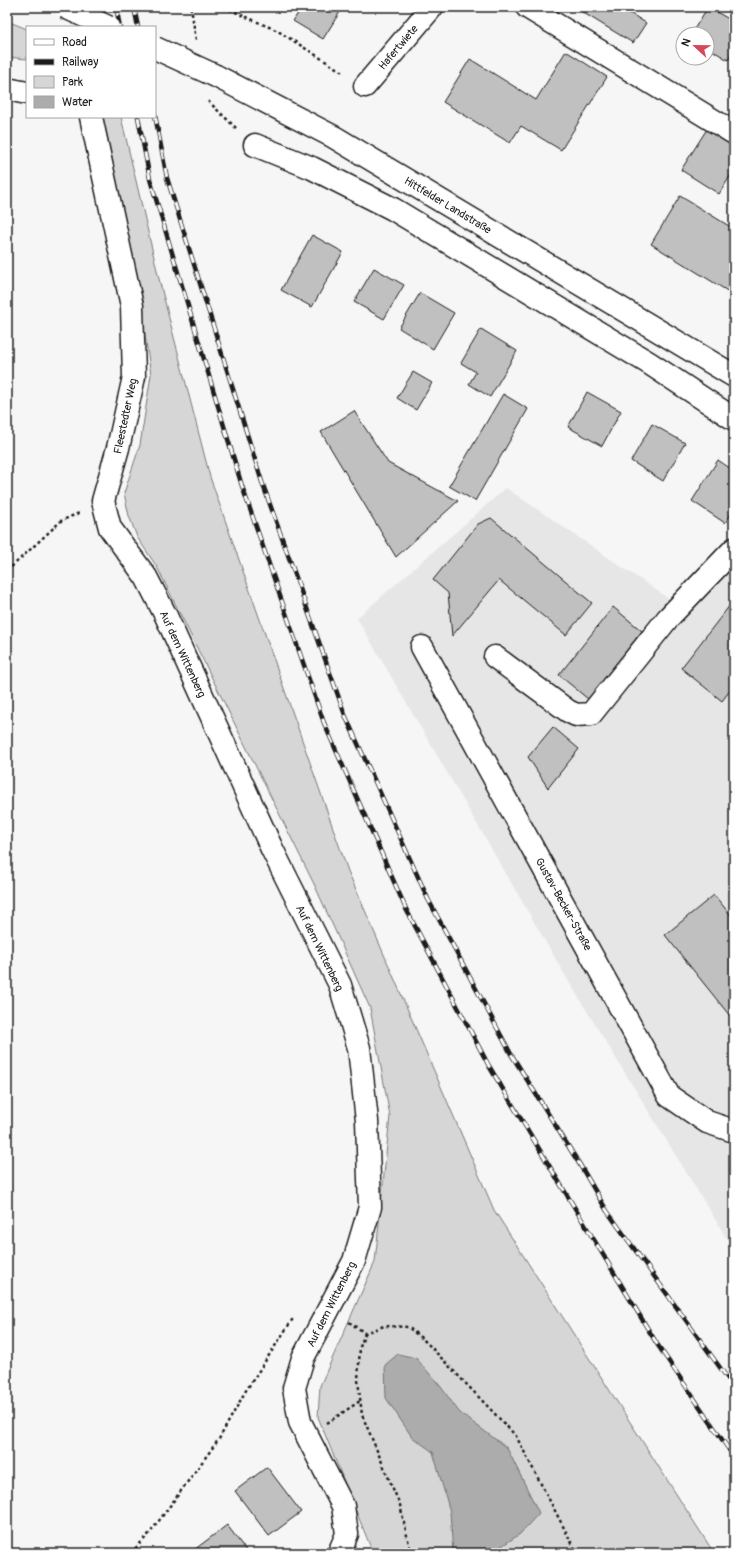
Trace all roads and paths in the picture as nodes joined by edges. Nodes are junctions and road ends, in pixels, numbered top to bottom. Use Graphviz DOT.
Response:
graph roads {
  1 [pos="65,7"];
  2 [pos="75,7"];
  3 [pos="224,7"];
  4 [pos="432,7"];
  5 [pos="527,7"];
  6 [pos="78,26"];
  7 [pos="106,26"];
  8 [pos="156,48"];
  9 [pos="365,86"];
  10 [pos="7,89"];
  11 [pos="26,93"];
  12 [pos="91,118"];
  13 [pos="734,133"];
  14 [pos="255,145"];
  15 [pos="734,376"];
  16 [pos="734,419"];
  17 [pos="103,501"];
  18 [pos="734,549"];
  19 [pos="7,571"];
  20 [pos="422,647"];
  21 [pos="495,657"];
  22 [pos="734,1131"];
  23 [pos="330,1308"];
  24 [pos="295,1316"];
  25 [pos="365,1333"];
  26 [pos="360,1401"];
  27 [pos="307,1436"];
  28 [pos="131,1553"];
  29 [pos="339,1553"];
  30 [pos="411,1553"];
  31 [pos="577,1553"];
  1 -- 7 [label="street, bridge"];
  2 -- 6 [label="street"];
  3 -- 9 [label="path"];
  4 -- 9 [label="street, Hafertwiete"];
  5 -- 13 [label="street"];
  8 -- 15 [label="street, Hittfelder Landstraße, bridge"];
  10 -- 11 [label="street"];
  12 -- 17 [label="street, Fleestedter Weg"];
  14 -- 16 [label="street"];
  17 -- 19 [label="path"];
  17 -- 23 [label="street, Auf dem Wittenberg"];
  18 -- 21 [label="street"];
  20 -- 22 [label="street, Gustav-Becker-Straße"];
  23 -- 25 [label="path"];
  23 -- 27 [label="street, Auf dem Wittenberg"];
  24 -- 28 [label="path"];
  25 -- 26 [label="path"];
  25 -- 31 [label="path"];
  26 -- 27 [label="path"];
  26 -- 30 [label="path"];
  27 -- 29 [label="street, Auf dem Wittenberg"];
}
